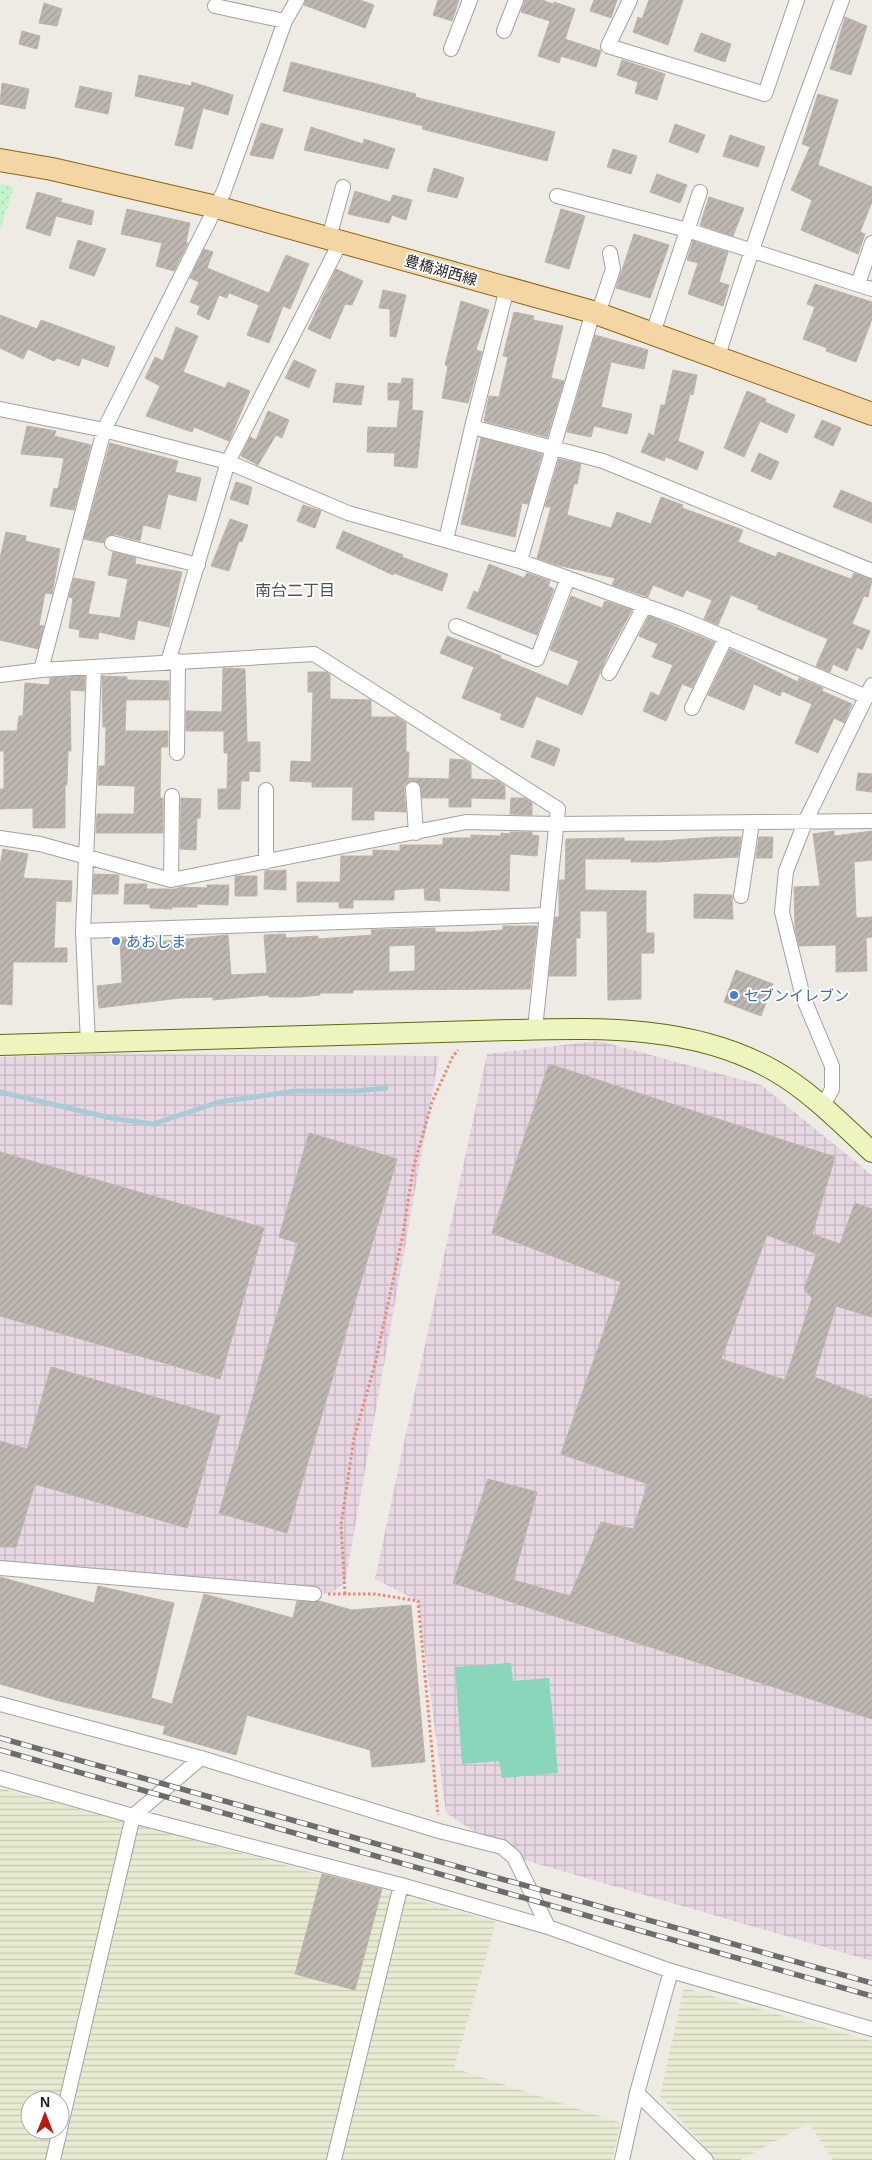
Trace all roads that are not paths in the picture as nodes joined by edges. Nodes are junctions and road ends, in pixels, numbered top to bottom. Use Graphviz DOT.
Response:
graph roads {
  1 [pos="297,0"];
  2 [pos="470,0"];
  3 [pos="516,0"];
  4 [pos="630,0"];
  5 [pos="797,0"];
  6 [pos="842,0"];
  7 [pos="215,6"];
  8 [pos="285,21"];
  9 [pos="504,31"];
  10 [pos="451,49"];
  11 [pos="0,160"];
  12 [pos="343,187"];
  13 [pos="700,192"];
  14 [pos="557,196"];
  15 [pos="216,207"];
  16 [pos="688,230"];
  17 [pos="335,240"];
  18 [pos="872,243"];
  19 [pos="751,250"];
  20 [pos="610,253"];
  21 [pos="858,284"];
  22 [pos="507,288"];
  23 [pos="872,289"];
  24 [pos="595,312"];
  25 [pos="653,333"];
  26 [pos="718,356"];
  27 [pos="0,409"];
  28 [pos="872,414"];
  29 [pos="472,427"];
  30 [pos="104,430"];
  31 [pos="553,448"];
  32 [pos="228,462"];
  33 [pos="446,540"];
  34 [pos="112,543"];
  35 [pos="520,561"];
  36 [pos="198,565"];
  37 [pos="872,571"];
  38 [pos="568,578"];
  39 [pos="645,605"];
  40 [pos="456,626"];
  41 [pos="726,637"];
  42 [pos="173,662"];
  43 [pos="94,668"];
  44 [pos="41,670"];
  45 [pos="608,673"];
  46 [pos="0,675"];
  47 [pos="869,691"];
  48 [pos="692,708"];
  49 [pos="177,753"];
  50 [pos="413,789"];
  51 [pos="266,790"];
  52 [pos="172,796"];
  53 [pos="806,820"];
  54 [pos="872,821"];
  55 [pos="752,823"];
  56 [pos="555,824"];
  57 [pos="416,833"];
  58 [pos="0,838"];
  59 [pos="86,856"];
  60 [pos="266,862"];
  61 [pos="171,880"];
  62 [pos="741,896"];
  63 [pos="546,915"];
  64 [pos="83,931"];
  65 [pos="535,1029"];
  66 [pos="0,1044"];
  67 [pos="88,1044"];
  68 [pos="823,1106"];
  69 [pos="872,1152"];
  70 [pos="0,1568"];
  71 [pos="314,1594"];
  72 [pos="0,1704"];
  73 [pos="200,1758"];
  74 [pos="0,1778"];
  75 [pos="133,1816"];
  76 [pos="401,1885"];
  77 [pos="548,1927"];
  78 [pos="671,1970"];
  79 [pos="872,2029"];
  80 [pos="69,2090"];
  81 [pos="637,2093"];
  82 [pos="58,2140"];
  83 [pos="53,2160"];
  84 [pos="334,2160"];
  85 [pos="622,2160"];
  86 [pos="706,2160"];
  1 -- 8 [label="street"];
  2 -- 10 [label="street"];
  3 -- 9 [label="street"];
  4 -- 5 [label="street"];
  6 -- 19 [label="street"];
  7 -- 8 [label="street"];
  8 -- 15 [label="street"];
  11 -- 15 [label="main road, 豊橋湖西線"];
  12 -- 17 [label="street"];
  13 -- 16 [label="street"];
  14 -- 16 [label="street"];
  15 -- 17 [label="main road, 豊橋湖西線"];
  15 -- 30 [label="street"];
  16 -- 19 [label="street"];
  16 -- 25 [label="street"];
  17 -- 22 [label="main road, 豊橋湖西線"];
  17 -- 32 [label="street"];
  18 -- 21 [label="street"];
  19 -- 21 [label="street"];
  19 -- 26 [label="street"];
  20 -- 24 [label="street"];
  21 -- 23 [label="street"];
  22 -- 24 [label="main road, 豊橋湖西線"];
  22 -- 29 [label="street"];
  24 -- 25 [label="main road, 豊橋湖西線"];
  24 -- 31 [label="street"];
  25 -- 26 [label="main road, 豊橋湖西線"];
  26 -- 28 [label="main road, 豊橋湖西線"];
  27 -- 30 [label="street"];
  29 -- 31 [label="street"];
  29 -- 33 [label="street"];
  30 -- 32 [label="street"];
  30 -- 44 [label="street"];
  31 -- 35 [label="street"];
  31 -- 37 [label="street"];
  32 -- 33 [label="street"];
  32 -- 36 [label="street"];
  33 -- 35 [label="street"];
  34 -- 36 [label="street"];
  35 -- 38 [label="street"];
  36 -- 42 [label="street"];
  38 -- 39 [label="street"];
  38 -- 40 [label="street"];
  39 -- 41 [label="street"];
  39 -- 45 [label="street"];
  41 -- 47 [label="street"];
  41 -- 48 [label="street"];
  42 -- 43 [label="street"];
  42 -- 49 [label="street"];
  42 -- 56 [label="street"];
  43 -- 44 [label="street"];
  43 -- 59 [label="street"];
  44 -- 46 [label="street"];
  47 -- 53 [label="street"];
  50 -- 57 [label="street"];
  51 -- 60 [label="street"];
  52 -- 61 [label="street"];
  53 -- 54 [label="street"];
  53 -- 55 [label="street"];
  53 -- 68 [label="street"];
  55 -- 56 [label="street"];
  55 -- 62 [label="street"];
  56 -- 57 [label="street"];
  56 -- 63 [label="street"];
  57 -- 60 [label="street"];
  58 -- 59 [label="street"];
  59 -- 61 [label="street"];
  59 -- 64 [label="street"];
  60 -- 61 [label="street"];
  63 -- 64 [label="street"];
  63 -- 65 [label="street"];
  64 -- 67 [label="street"];
  65 -- 67 [label="street"];
  65 -- 68 [label="street"];
  66 -- 67 [label="street"];
  68 -- 69 [label="street"];
  70 -- 71 [label="street"];
  72 -- 73 [label="street"];
  73 -- 75 [label="street"];
  73 -- 77 [label="street"];
  74 -- 75 [label="street"];
  75 -- 76 [label="street"];
  75 -- 80 [label="street"];
  76 -- 77 [label="street"];
  76 -- 84 [label="street"];
  77 -- 78 [label="street"];
  78 -- 79 [label="street"];
  78 -- 81 [label="street"];
  81 -- 85 [label="street"];
  81 -- 86 [label="street"];
  82 -- 83 [label="street"];
}
